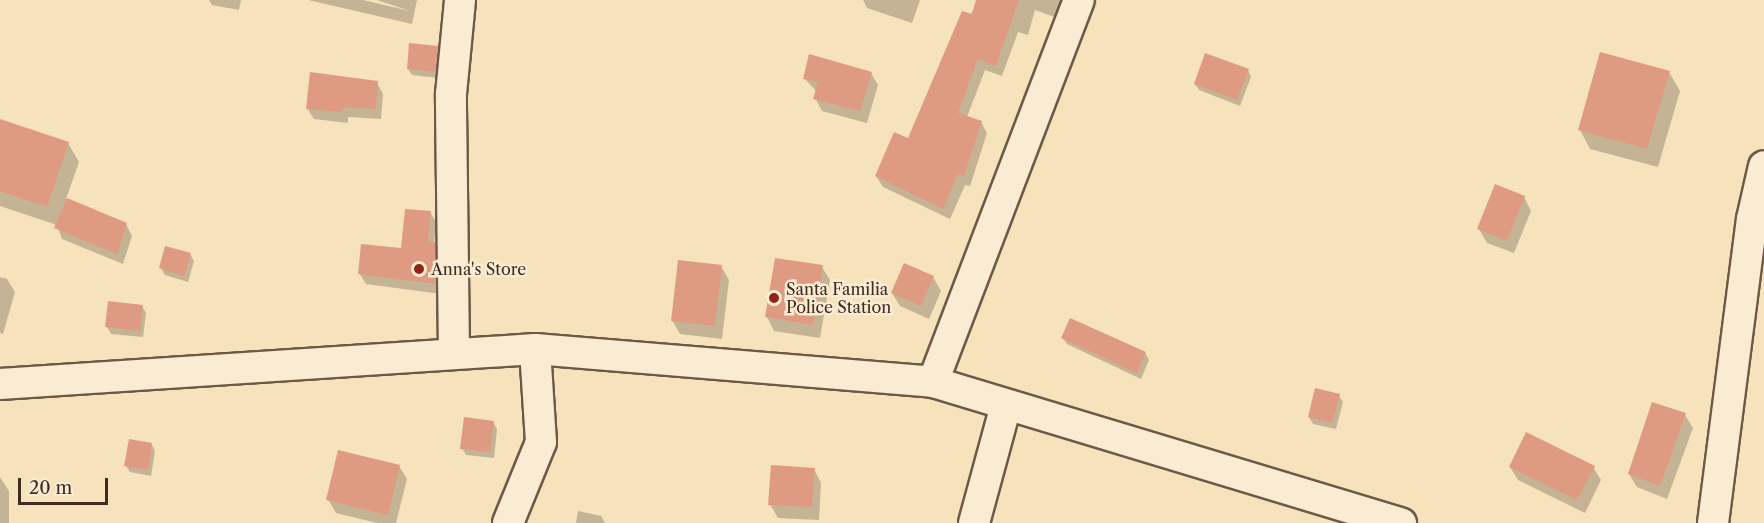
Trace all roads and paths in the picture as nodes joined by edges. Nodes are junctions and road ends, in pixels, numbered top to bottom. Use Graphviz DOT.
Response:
graph roads {
  1 [pos="460,0"];
  2 [pos="1078,0"];
  3 [pos="1764,166"];
  4 [pos="1758,219"];
  5 [pos="535,349"];
  6 [pos="454,351"];
  7 [pos="933,382"];
  8 [pos="0,384"];
  9 [pos="1006,405"];
  10 [pos="508,523"];
  11 [pos="974,523"];
  12 [pos="1401,523"];
  13 [pos="1713,523"];
  1 -- 6 [label="street"];
  2 -- 7 [label="street"];
  3 -- 4 [label="street"];
  4 -- 13 [label="street"];
  5 -- 6 [label="street"];
  5 -- 7 [label="street"];
  5 -- 10 [label="street"];
  6 -- 8 [label="street"];
  7 -- 9 [label="street"];
  9 -- 11 [label="street"];
  9 -- 12 [label="street"];
}
